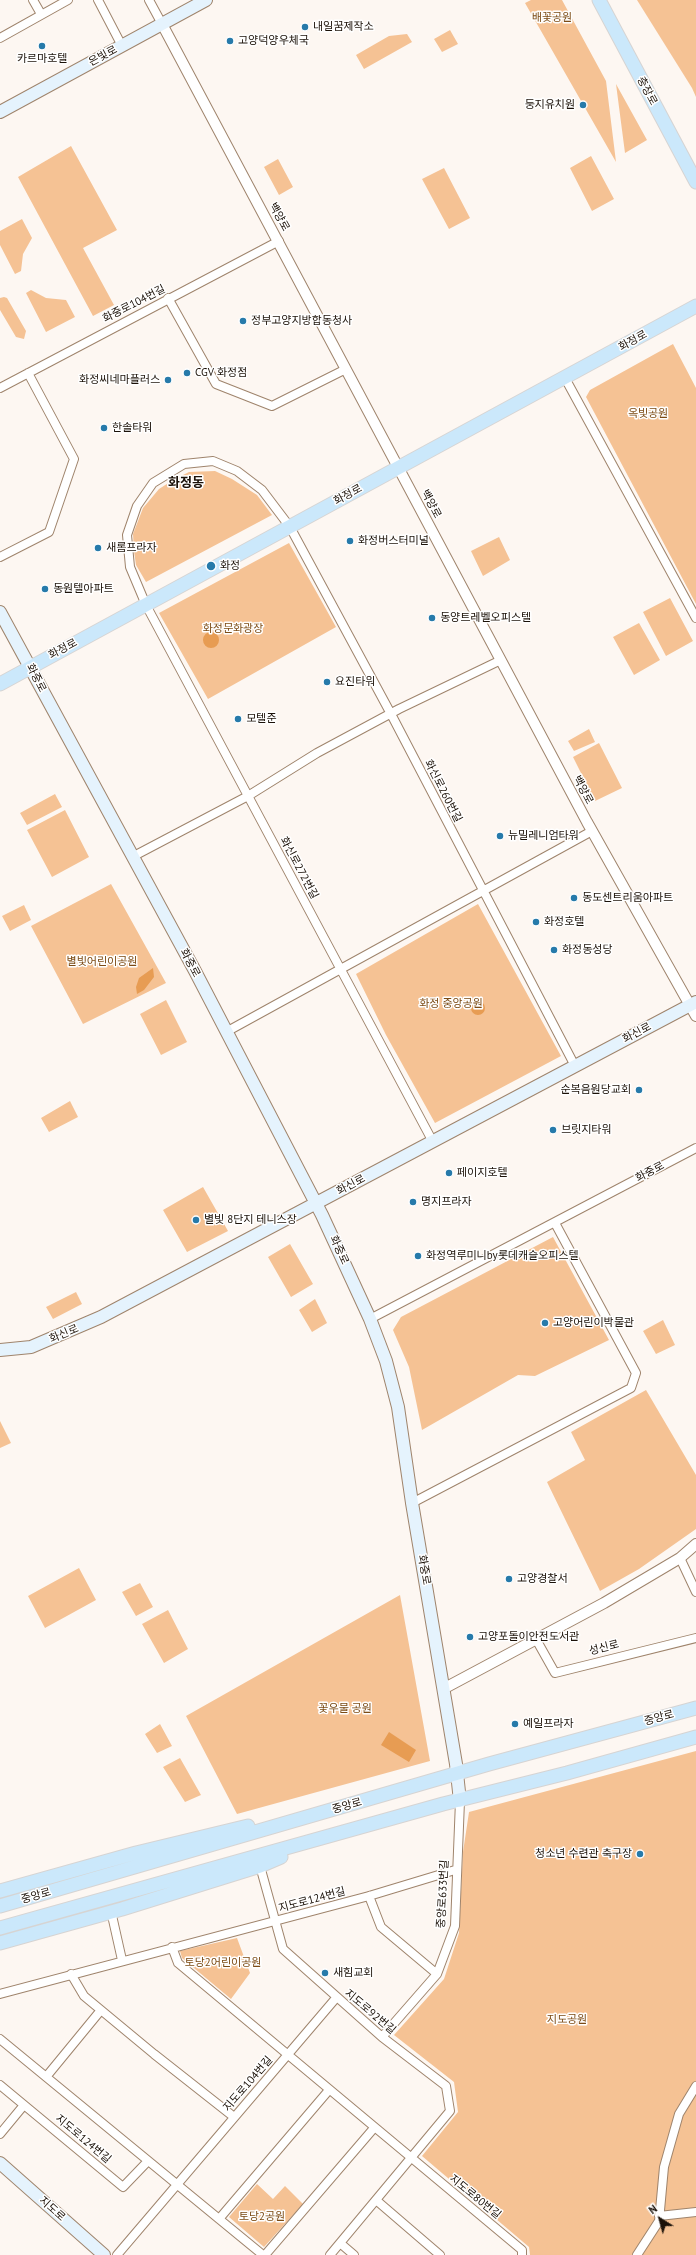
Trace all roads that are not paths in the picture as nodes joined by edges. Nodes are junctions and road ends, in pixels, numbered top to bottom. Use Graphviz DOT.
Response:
graph roads {
  1 [pos="33,0"];
  2 [pos="68,0"];
  3 [pos="98,0"];
  4 [pos="150,0"];
  5 [pos="206,0"];
  6 [pos="599,0"];
  7 [pos="41,14"];
  8 [pos="162,24"];
  9 [pos="0,38"];
  10 [pos="122,46"];
  11 [pos="0,112"];
  12 [pos="696,182"];
  13 [pos="279,241"];
  14 [pos="168,298"];
  15 [pos="696,306"];
  16 [pos="346,369"];
  17 [pos="28,373"];
  18 [pos="565,378"];
  19 [pos="0,388"];
  20 [pos="398,467"];
  21 [pos="290,527"];
  22 [pos="0,557"];
  23 [pos="146,605"];
  24 [pos="0,612"];
  25 [pos="696,618"];
  26 [pos="501,660"];
  27 [pos="30,667"];
  28 [pos="0,684"];
  29 [pos="391,714"];
  30 [pos="248,796"];
  31 [pos="592,831"];
  32 [pos="132,857"];
  33 [pos="483,891"];
  34 [pos="339,970"];
  35 [pos="693,1004"];
  36 [pos="696,1016"];
  37 [pos="226,1032"];
  38 [pos="575,1066"];
  39 [pos="432,1142"];
  40 [pos="696,1148"];
  41 [pos="316,1203"];
  42 [pos="556,1223"];
  43 [pos="370,1319"];
  44 [pos="0,1350"];
  45 [pos="412,1503"];
  46 [pos="696,1544"];
  47 [pos="680,1558"];
  48 [pos="696,1592"];
  49 [pos="696,1638"];
  50 [pos="536,1641"];
  51 [pos="443,1689"];
  52 [pos="696,1708"];
  53 [pos="696,1737"];
  54 [pos="457,1775"];
  55 [pos="460,1801"];
  56 [pos="347,1805"];
  57 [pos="330,1836"];
  58 [pos="260,1866"];
  59 [pos="455,1870"];
  60 [pos="0,1891"];
  61 [pos="369,1896"];
  62 [pos="0,1906"];
  63 [pos="111,1911"];
  64 [pos="275,1921"];
  65 [pos="0,1928"];
  66 [pos="0,1943"];
  67 [pos="172,1947"];
  68 [pos="122,1960"];
  69 [pos="71,1974"];
  70 [pos="437,1974"];
  71 [pos="0,1994"];
  72 [pos="336,1998"];
  73 [pos="101,2010"];
  74 [pos="382,2038"];
  75 [pos="0,2039"];
  76 [pos="287,2054"];
  77 [pos="46,2077"];
  78 [pos="0,2085"];
  79 [pos="696,2086"];
  80 [pos="329,2090"];
  81 [pos="24,2105"];
  82 [pos="234,2117"];
  83 [pos="374,2128"];
  84 [pos="0,2134"];
  85 [pos="411,2158"];
  86 [pos="148,2161"];
  87 [pos="0,2163"];
  88 [pos="177,2184"];
  89 [pos="376,2200"];
  90 [pos="696,2212"];
  91 [pos="659,2216"];
  92 [pos="219,2219"];
  93 [pos="340,2243"];
  94 [pos="104,2255"];
  95 [pos="117,2255"];
  96 [pos="264,2255"];
  97 [pos="330,2255"];
  98 [pos="354,2255"];
  99 [pos="440,2255"];
  100 [pos="522,2255"];
  101 [pos="637,2255"];
  1 -- 7 [label="street"];
  2 -- 7 [label="street"];
  3 -- 10 [label="street"];
  4 -- 8 [label="street, 백양로"];
  5 -- 8 [label="main road, 은빛로"];
  6 -- 12 [label="main road, 충장로"];
  7 -- 9 [label="street"];
  8 -- 10 [label="main road, 은빛로"];
  8 -- 13 [label="street, 백양로"];
  10 -- 11 [label="main road, 은빛로"];
  13 -- 14 [label="street, 화중로104번길"];
  13 -- 16 [label="street, 백양로"];
  14 -- 16 [label="street"];
  14 -- 17 [label="street, 화중로104번길"];
  15 -- 18 [label="main road, 화정로"];
  16 -- 20 [label="street, 백양로"];
  17 -- 19 [label="street, 화중로104번길"];
  17 -- 22 [label="street"];
  18 -- 20 [label="main road, 화정로"];
  18 -- 25 [label="street"];
  20 -- 21 [label="main road, 화정로"];
  20 -- 26 [label="street, 백양로"];
  21 -- 23 [label="main road, 화정로"];
  21 -- 23 [label="street, 화신로260번길"];
  21 -- 29 [label="street, 화신로260번길"];
  23 -- 27 [label="main road, 화정로"];
  23 -- 30 [label="street, 화신로272번길"];
  24 -- 27 [label="main road, 화중로"];
  26 -- 29 [label="street"];
  26 -- 31 [label="street, 백양로"];
  27 -- 28 [label="main road, 화정로"];
  27 -- 32 [label="main road, 화중로"];
  29 -- 30 [label="street"];
  29 -- 33 [label="street, 화신로260번길"];
  30 -- 32 [label="street"];
  30 -- 34 [label="street, 화신로272번길"];
  31 -- 33 [label="street"];
  31 -- 35 [label="street, 백양로"];
  32 -- 37 [label="main road, 화중로"];
  33 -- 34 [label="street"];
  33 -- 38 [label="street, 화신로260번길"];
  34 -- 37 [label="street"];
  34 -- 39 [label="street, 화신로272번길"];
  35 -- 36 [label="street, 백양로"];
  35 -- 38 [label="main road, 화신로"];
  37 -- 41 [label="main road, 화중로"];
  38 -- 39 [label="main road, 화신로"];
  39 -- 41 [label="main road, 화신로"];
  40 -- 42 [label="street, 화중로"];
  41 -- 43 [label="main road, 화중로"];
  41 -- 44 [label="main road, 화신로"];
  42 -- 43 [label="street, 화중로"];
  42 -- 45 [label="street"];
  43 -- 45 [label="main road, 화중로"];
  45 -- 51 [label="main road, 화중로"];
  46 -- 47 [label="street"];
  47 -- 48 [label="street"];
  47 -- 50 [label="street"];
  49 -- 50 [label="street, 성신로"];
  50 -- 51 [label="street"];
  51 -- 54 [label="main road, 화중로"];
  52 -- 54 [label="main road, 중앙로"];
  53 -- 55 [label="main road, 중앙로"];
  54 -- 55 [label="main road, 화중로"];
  54 -- 56 [label="main road, 중앙로"];
  55 -- 57 [label="main road, 중앙로"];
  55 -- 59 [label="street, 중앙로633번길"];
  56 -- 60 [label="main road"];
  56 -- 62 [label="main road, 중앙로"];
  57 -- 58 [label="main road"];
  57 -- 65 [label="main road, 중앙로"];
  58 -- 63 [label="main road"];
  58 -- 64 [label="street, 지도로92번길"];
  59 -- 61 [label="street, 지도로124번길"];
  59 -- 70 [label="street, 중앙로633번길"];
  61 -- 64 [label="street, 지도로124번길"];
  61 -- 70 [label="street"];
  63 -- 66 [label="main road"];
  63 -- 68 [label="street"];
  64 -- 67 [label="street, 지도로124번길"];
  64 -- 72 [label="street, 지도로92번길"];
  67 -- 68 [label="street, 지도로124번길"];
  67 -- 76 [label="street"];
  68 -- 69 [label="street, 지도로124번길"];
  69 -- 71 [label="street, 지도로124번길"];
  69 -- 73 [label="street"];
  70 -- 74 [label="street, 중앙로633번길"];
  72 -- 74 [label="street, 지도로92번길"];
  72 -- 76 [label="street, 지도로104번길"];
  73 -- 77 [label="street"];
  73 -- 82 [label="street"];
  74 -- 85 [label="street, 지도로92번길"];
  75 -- 77 [label="street"];
  76 -- 80 [label="street"];
  76 -- 82 [label="street, 지도로104번길"];
  77 -- 86 [label="street"];
  78 -- 81 [label="street, 지도로124번길"];
  79 -- 91 [label="street"];
  80 -- 83 [label="street"];
  80 -- 92 [label="street"];
  81 -- 84 [label="street"];
  81 -- 86 [label="street, 지도로124번길"];
  82 -- 88 [label="street, 지도로104번길"];
  83 -- 85 [label="street"];
  83 -- 96 [label="street"];
  85 -- 89 [label="street, 지도로92번길"];
  85 -- 100 [label="street, 지도로80번길"];
  86 -- 88 [label="street"];
  87 -- 94 [label="main road, 지도로"];
  88 -- 92 [label="street"];
  88 -- 95 [label="street, 지도로104번길"];
  89 -- 93 [label="street, 지도로92번길"];
  89 -- 99 [label="street"];
  90 -- 91 [label="street"];
  91 -- 101 [label="street"];
  92 -- 96 [label="street"];
  93 -- 97 [label="street, 지도로92번길"];
  93 -- 98 [label="street"];
}
